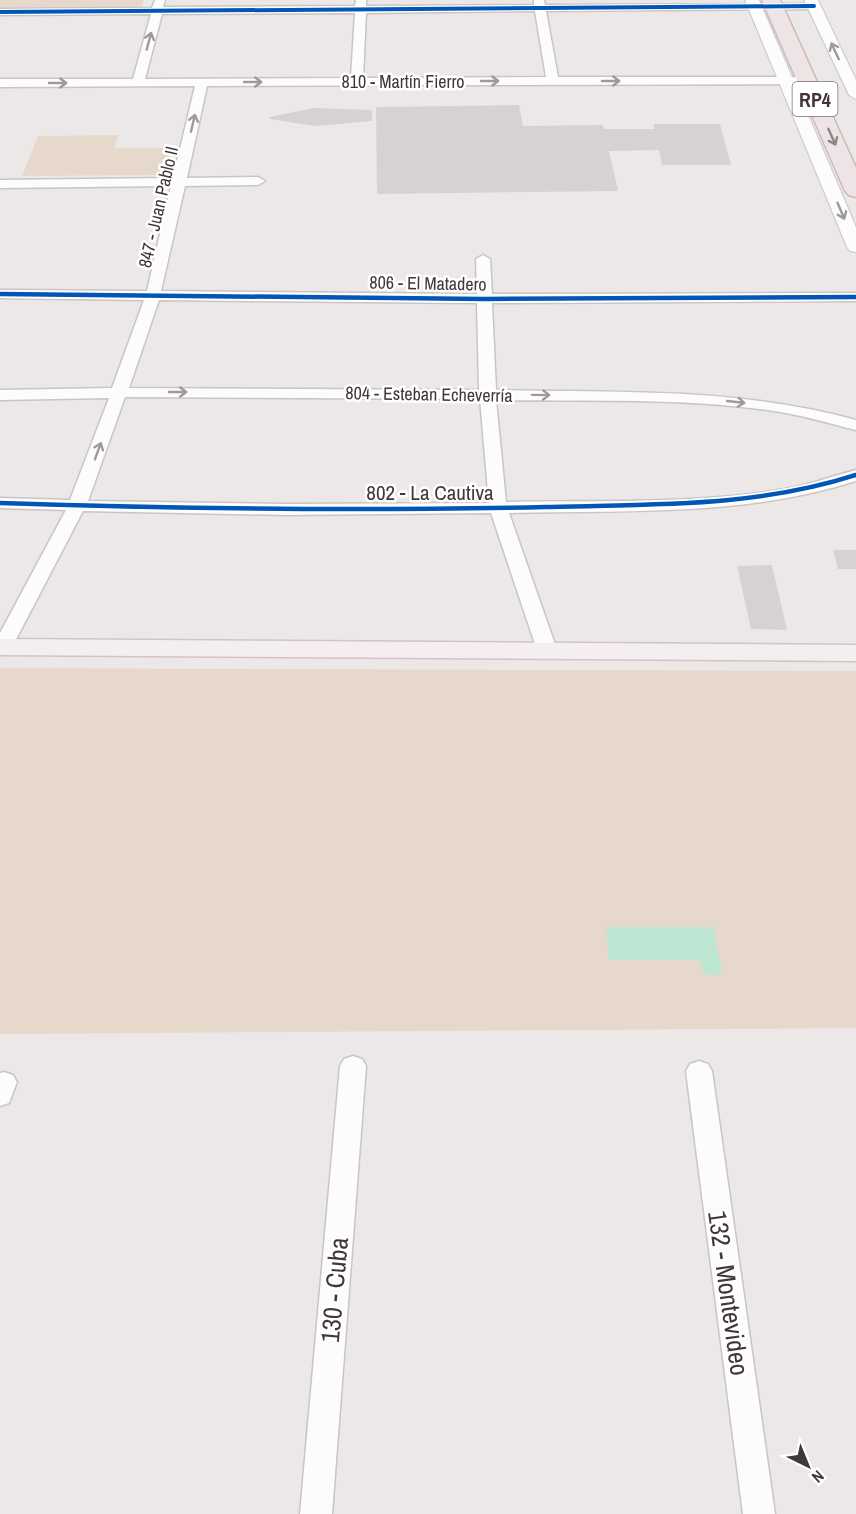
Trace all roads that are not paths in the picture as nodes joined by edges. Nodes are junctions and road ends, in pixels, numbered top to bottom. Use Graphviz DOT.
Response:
graph roads {
  1 [pos="783,3"];
  2 [pos="158,5"];
  3 [pos="361,5"];
  4 [pos="540,5"];
  5 [pos="0,12"];
  6 [pos="786,80"];
  7 [pos="807,80"];
  8 [pos="357,81"];
  9 [pos="552,81"];
  10 [pos="138,82"];
  11 [pos="202,82"];
  12 [pos="0,83"];
  13 [pos="851,92"];
  14 [pos="258,181"];
  15 [pos="179,183"];
  16 [pos="0,184"];
  17 [pos="856,191"];
  18 [pos="856,247"];
  19 [pos="483,259"];
  20 [pos="0,294"];
  21 [pos="153,295"];
  22 [pos="856,297"];
  23 [pos="484,299"];
  24 [pos="120,392"];
  25 [pos="488,394"];
  26 [pos="0,395"];
  27 [pos="856,425"];
  28 [pos="856,475"];
  29 [pos="0,503"];
  30 [pos="77,506"];
  31 [pos="498,508"];
  32 [pos="1,647"];
  33 [pos="547,650"];
  34 [pos="856,653"];
  35 [pos="352,1066"];
  36 [pos="699,1071"];
  37 [pos="316,1514"];
  38 [pos="759,1514"];
  1 -- 4 [label="street"];
  1 -- 6 [label="street"];
  1 -- 7 [label="main road, RP4"];
  13 -- 1 [label="main road, RP4, one-way"];
  2 -- 3 [label="street"];
  2 -- 5 [label="street"];
  10 -- 2 [label="street, one-way"];
  3 -- 4 [label="street"];
  3 -- 8 [label="street"];
  4 -- 9 [label="street"];
  6 -- 7 [label="street, 810 - Martín Fierro"];
  9 -- 6 [label="street, 810 - Martín Fierro, one-way"];
  6 -- 18 [label="street, one-way"];
  7 -- 17 [label="main road, RP4, one-way"];
  8 -- 9 [label="street, 810 - Martín Fierro, one-way"];
  11 -- 8 [label="street, 810 - Martín Fierro, one-way"];
  10 -- 11 [label="street, 810 - Martín Fierro"];
  12 -- 10 [label="street, 810 - Martín Fierro, one-way"];
  15 -- 11 [label="street, 847 - Juan Pablo II, one-way"];
  14 -- 15 [label="street"];
  15 -- 16 [label="street"];
  15 -- 21 [label="street, 847 - Juan Pablo II"];
  19 -- 23 [label="street"];
  20 -- 21 [label="street, 806 - El Matadero"];
  21 -- 23 [label="street, 806 - El Matadero"];
  21 -- 24 [label="street, 847 - Juan Pablo II"];
  22 -- 23 [label="street, 806 - El Matadero"];
  23 -- 25 [label="street"];
  24 -- 25 [label="street, 804 - Esteban Echeverría, one-way"];
  24 -- 26 [label="street, 804 - Esteban Echeverría"];
  30 -- 24 [label="street, 847 - Juan Pablo II, one-way"];
  25 -- 27 [label="street, 804 - Esteban Echeverría, one-way"];
  25 -- 31 [label="street"];
  28 -- 31 [label="street, 802 - La Cautiva"];
  29 -- 30 [label="street, 802 - La Cautiva"];
  30 -- 31 [label="street, 802 - La Cautiva"];
  30 -- 32 [label="street, 847 - Juan Pablo II"];
  31 -- 33 [label="street"];
  32 -- 33 [label="main road"];
  33 -- 34 [label="main road"];
  35 -- 37 [label="street, 130 - Cuba"];
  36 -- 38 [label="street, 132 - Montevideo"];
}
